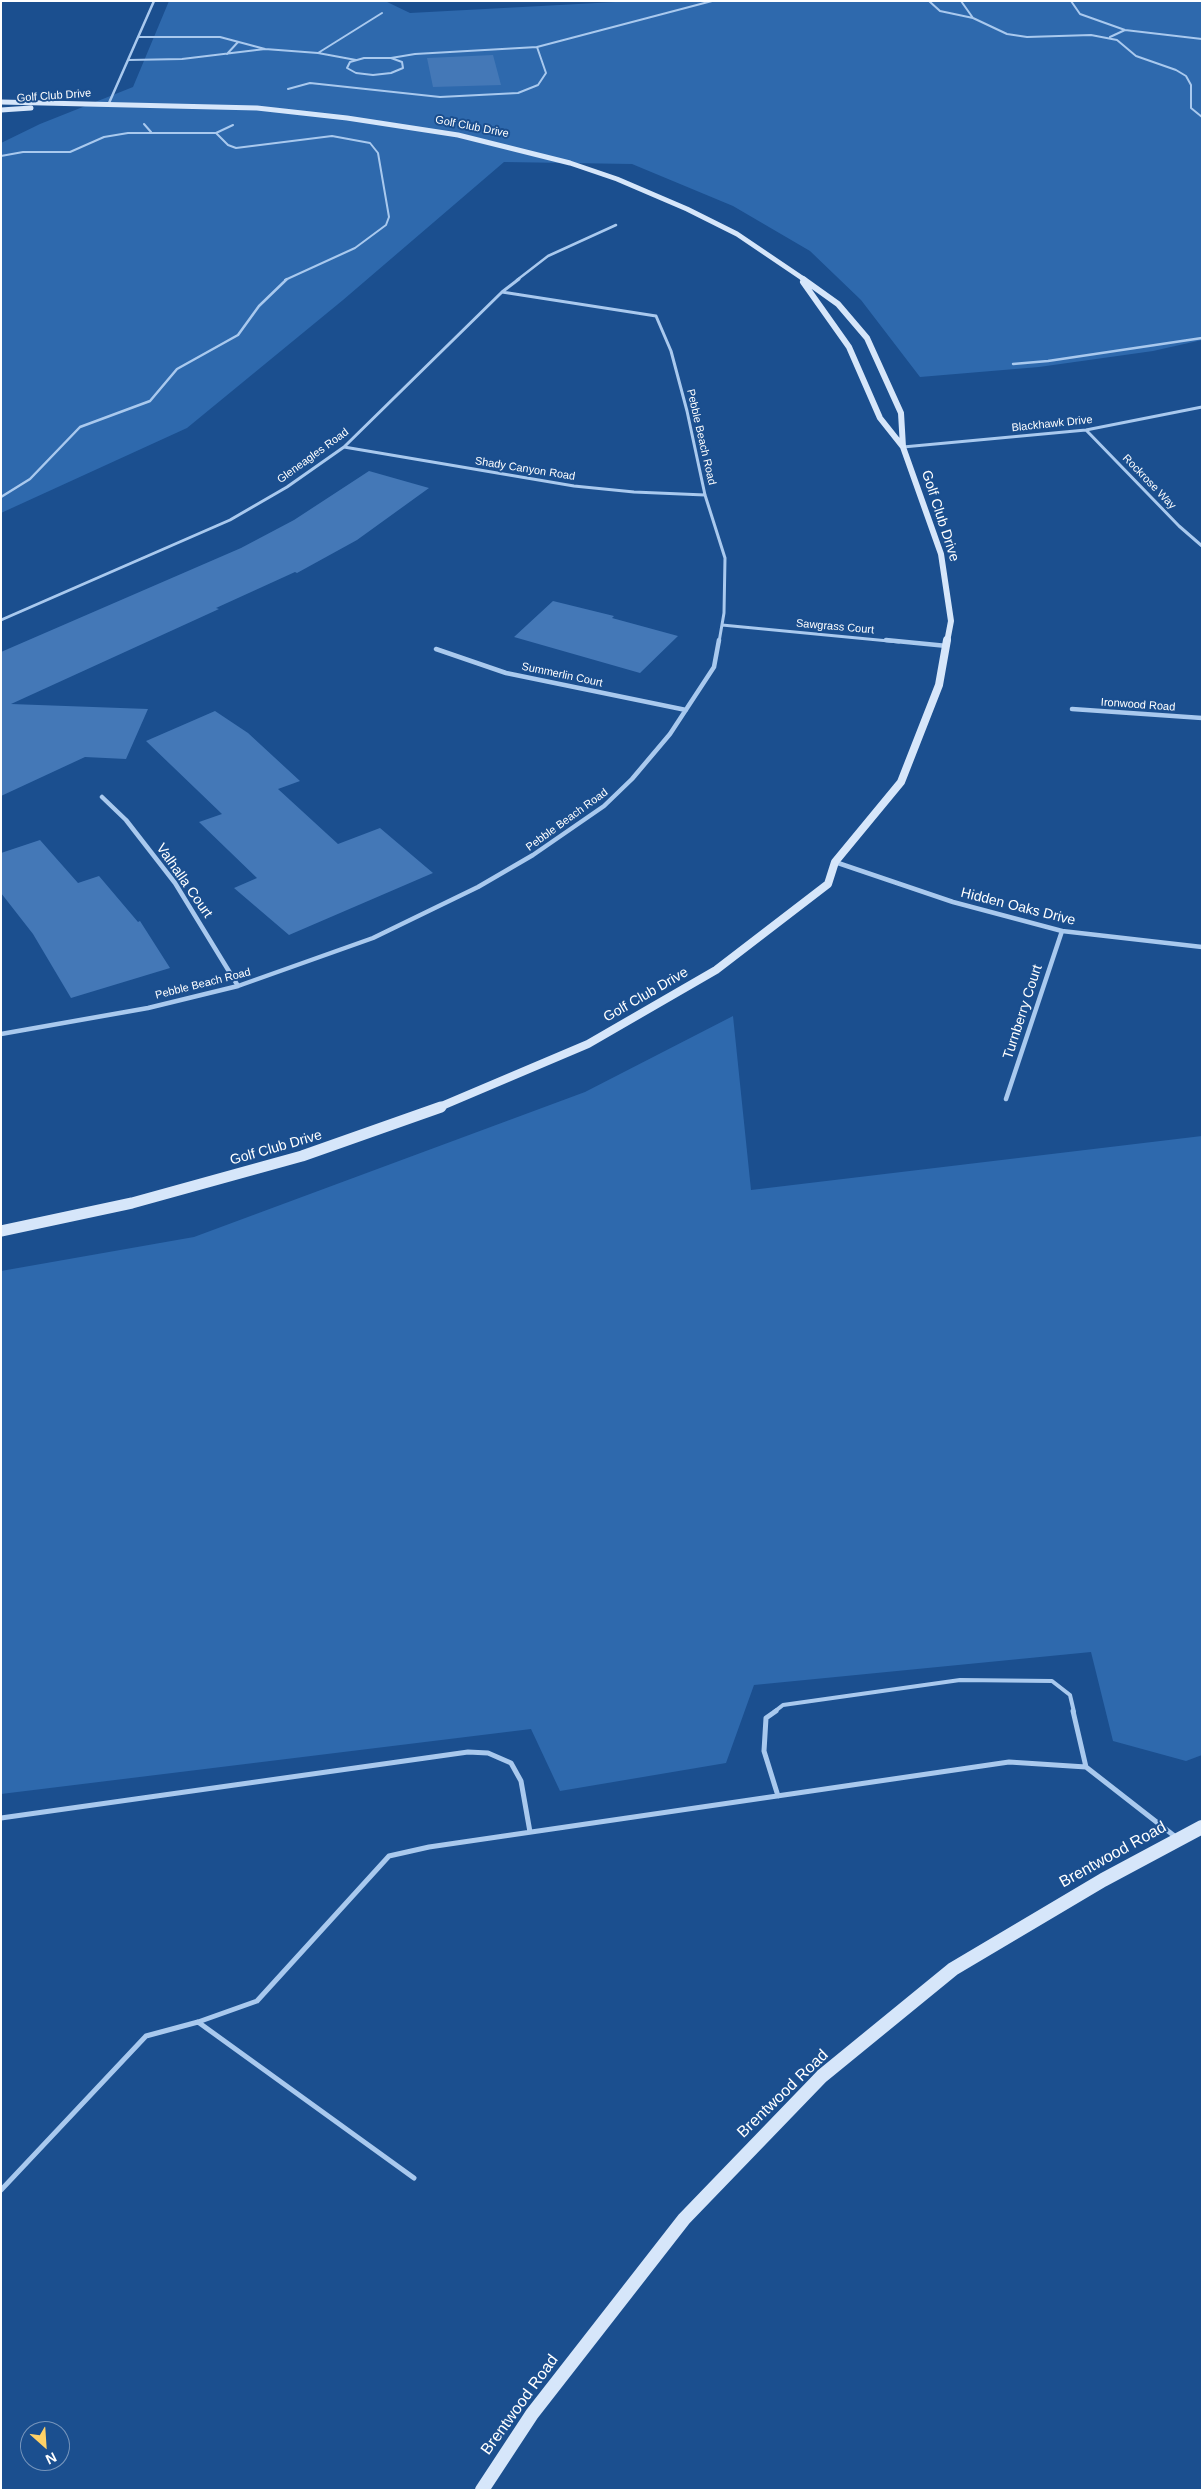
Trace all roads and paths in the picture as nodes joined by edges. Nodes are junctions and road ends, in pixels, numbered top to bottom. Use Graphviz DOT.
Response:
graph roads {
  1 [pos="154,1"];
  2 [pos="712,1"];
  3 [pos="929,1"];
  4 [pos="961,1"];
  5 [pos="1071,1"];
  6 [pos="382,13"];
  7 [pos="973,18"];
  8 [pos="1125,30"];
  9 [pos="1110,36"];
  10 [pos="139,37"];
  11 [pos="1202,39"];
  12 [pos="238,42"];
  13 [pos="537,47"];
  14 [pos="265,48"];
  15 [pos="318,53"];
  16 [pos="227,54"];
  17 [pos="391,58"];
  18 [pos="128,60"];
  19 [pos="356,60"];
  20 [pos="288,89"];
  21 [pos="1,102"];
  22 [pos="109,103"];
  23 [pos="1,110"];
  24 [pos="1202,117"];
  25 [pos="144,124"];
  26 [pos="233,125"];
  27 [pos="151,132"];
  28 [pos="216,133"];
  29 [pos="1,156"];
  30 [pos="616,225"];
  31 [pos="801,279"];
  32 [pos="502,292"];
  33 [pos="1202,338"];
  34 [pos="1013,364"];
  35 [pos="1202,407"];
  36 [pos="1086,430"];
  37 [pos="344,447"];
  38 [pos="903,447"];
  39 [pos="705,495"];
  40 [pos="1,497"];
  41 [pos="1202,546"];
  42 [pos="1,620"];
  43 [pos="722,626"];
  44 [pos="947,646"];
  45 [pos="436,649"];
  46 [pos="1072,709"];
  47 [pos="686,710"];
  48 [pos="1202,718"];
  49 [pos="102,797"];
  50 [pos="835,862"];
  51 [pos="1062,931"];
  52 [pos="1202,947"];
  53 [pos="238,986"];
  54 [pos="1,1034"];
  55 [pos="1006,1099"];
  56 [pos="1,1231"];
  57 [pos="1086,1767"];
  58 [pos="778,1796"];
  59 [pos="1,1818"];
  60 [pos="1202,1826"];
  61 [pos="530,1832"];
  62 [pos="1178,1839"];
  63 [pos="198,2022"];
  64 [pos="414,2178"];
  65 [pos="1,2190"];
  66 [pos="482,2490"];
  1 -- 10 [label="street"];
  2 -- 13 [label="lane"];
  3 -- 7 [label="lane"];
  4 -- 7 [label="lane"];
  5 -- 8 [label="lane"];
  6 -- 15 [label="lane"];
  7 -- 9 [label="lane"];
  8 -- 9 [label="lane"];
  8 -- 11 [label="lane"];
  9 -- 24 [label="lane"];
  10 -- 12 [label="lane"];
  10 -- 18 [label="street"];
  12 -- 14 [label="lane"];
  12 -- 16 [label="lane"];
  13 -- 17 [label="lane"];
  13 -- 20 [label="lane"];
  14 -- 15 [label="lane"];
  14 -- 16 [label="lane"];
  15 -- 19 [label="lane"];
  16 -- 18 [label="lane"];
  17 -- 19 [label="lane"];
  17 -- 19 [label="lane"];
  18 -- 22 [label="street"];
  21 -- 22 [label="street, Golf Club Drive"];
  22 -- 23 [label="street, Golf Club Drive"];
  22 -- 31 [label="street, Golf Club Drive"];
  25 -- 27 [label="lane"];
  26 -- 28 [label="lane"];
  27 -- 28 [label="lane"];
  27 -- 29 [label="lane"];
  28 -- 40 [label="lane"];
  30 -- 32 [label="street, Gleneagles Road"];
  31 -- 38 [label="street, Golf Club Drive"];
  31 -- 38 [label="street, Golf Club Drive"];
  32 -- 37 [label="street, Gleneagles Road"];
  32 -- 39 [label="street, Pebble Beach Road"];
  33 -- 34 [label="lane"];
  35 -- 36 [label="street, Blackhawk Drive"];
  36 -- 38 [label="street, Blackhawk Drive"];
  36 -- 41 [label="street, Rockrose Way"];
  37 -- 39 [label="street, Shady Canyon Road"];
  37 -- 42 [label="street, Gleneagles Road"];
  38 -- 44 [label="street, Golf Club Drive"];
  39 -- 43 [label="street, Pebble Beach Road"];
  43 -- 44 [label="street, Sawgrass Court"];
  43 -- 47 [label="street, Pebble Beach Road"];
  44 -- 50 [label="street, Golf Club Drive"];
  45 -- 47 [label="street, Summerlin Court"];
  46 -- 48 [label="street, Ironwood Road"];
  47 -- 53 [label="street, Pebble Beach Road"];
  49 -- 53 [label="street, Valhalla Court"];
  50 -- 51 [label="street, Hidden Oaks Drive"];
  50 -- 56 [label="street, Golf Club Drive"];
  51 -- 52 [label="street, Hidden Oaks Drive"];
  51 -- 55 [label="street, Turnberry Court"];
  53 -- 54 [label="street, Pebble Beach Road"];
  57 -- 58 [label="lane"];
  57 -- 58 [label="lane"];
  57 -- 62 [label="lane"];
  58 -- 61 [label="lane"];
  59 -- 61 [label="lane"];
  60 -- 62 [label="street, Brentwood Road"];
  61 -- 63 [label="lane"];
  62 -- 66 [label="street, Brentwood Road"];
  63 -- 64 [label="lane"];
  63 -- 65 [label="lane"];
}
